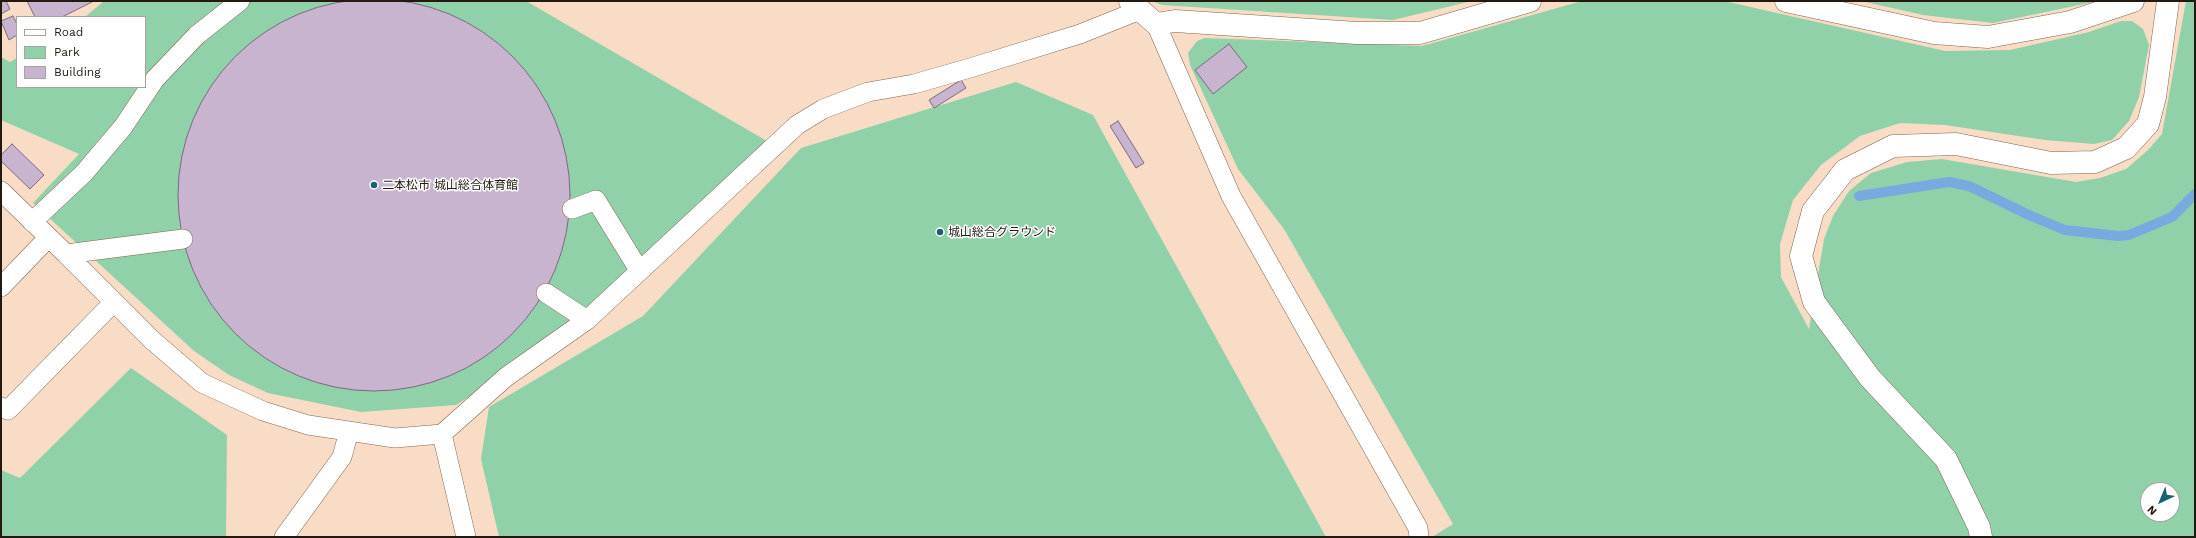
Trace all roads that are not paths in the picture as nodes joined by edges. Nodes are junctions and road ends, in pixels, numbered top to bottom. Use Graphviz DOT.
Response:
graph roads {
  1 [pos="240,1"];
  2 [pos="1530,1"];
  3 [pos="1786,1"];
  4 [pos="2133,1"];
  5 [pos="2168,1"];
  6 [pos="1135,5"];
  7 [pos="1156,24"];
  8 [pos="1,191"];
  9 [pos="572,209"];
  10 [pos="32,222"];
  11 [pos="48,238"];
  12 [pos="182,238"];
  13 [pos="66,254"];
  14 [pos="639,270"];
  15 [pos="1,287"];
  16 [pos="546,293"];
  17 [pos="113,303"];
  18 [pos="587,320"];
  19 [pos="1,407"];
  20 [pos="349,431"];
  21 [pos="442,434"];
  22 [pos="284,537"];
  23 [pos="466,537"];
  24 [pos="1419,537"];
  25 [pos="1981,537"];
  1 -- 10 [label="lane"];
  2 -- 7 [label="street"];
  3 -- 4 [label="street"];
  5 -- 25 [label="street"];
  6 -- 7 [label="street"];
  6 -- 14 [label="lane"];
  7 -- 24 [label="lane"];
  8 -- 10 [label="lane"];
  9 -- 14 [label="lane"];
  10 -- 11 [label="lane"];
  11 -- 13 [label="lane"];
  11 -- 15 [label="lane"];
  12 -- 13 [label="lane"];
  13 -- 17 [label="lane"];
  14 -- 18 [label="lane"];
  16 -- 18 [label="lane"];
  17 -- 19 [label="lane"];
  17 -- 20 [label="lane"];
  18 -- 21 [label="lane"];
  20 -- 21 [label="lane"];
  20 -- 22 [label="lane"];
  21 -- 23 [label="lane"];
}
